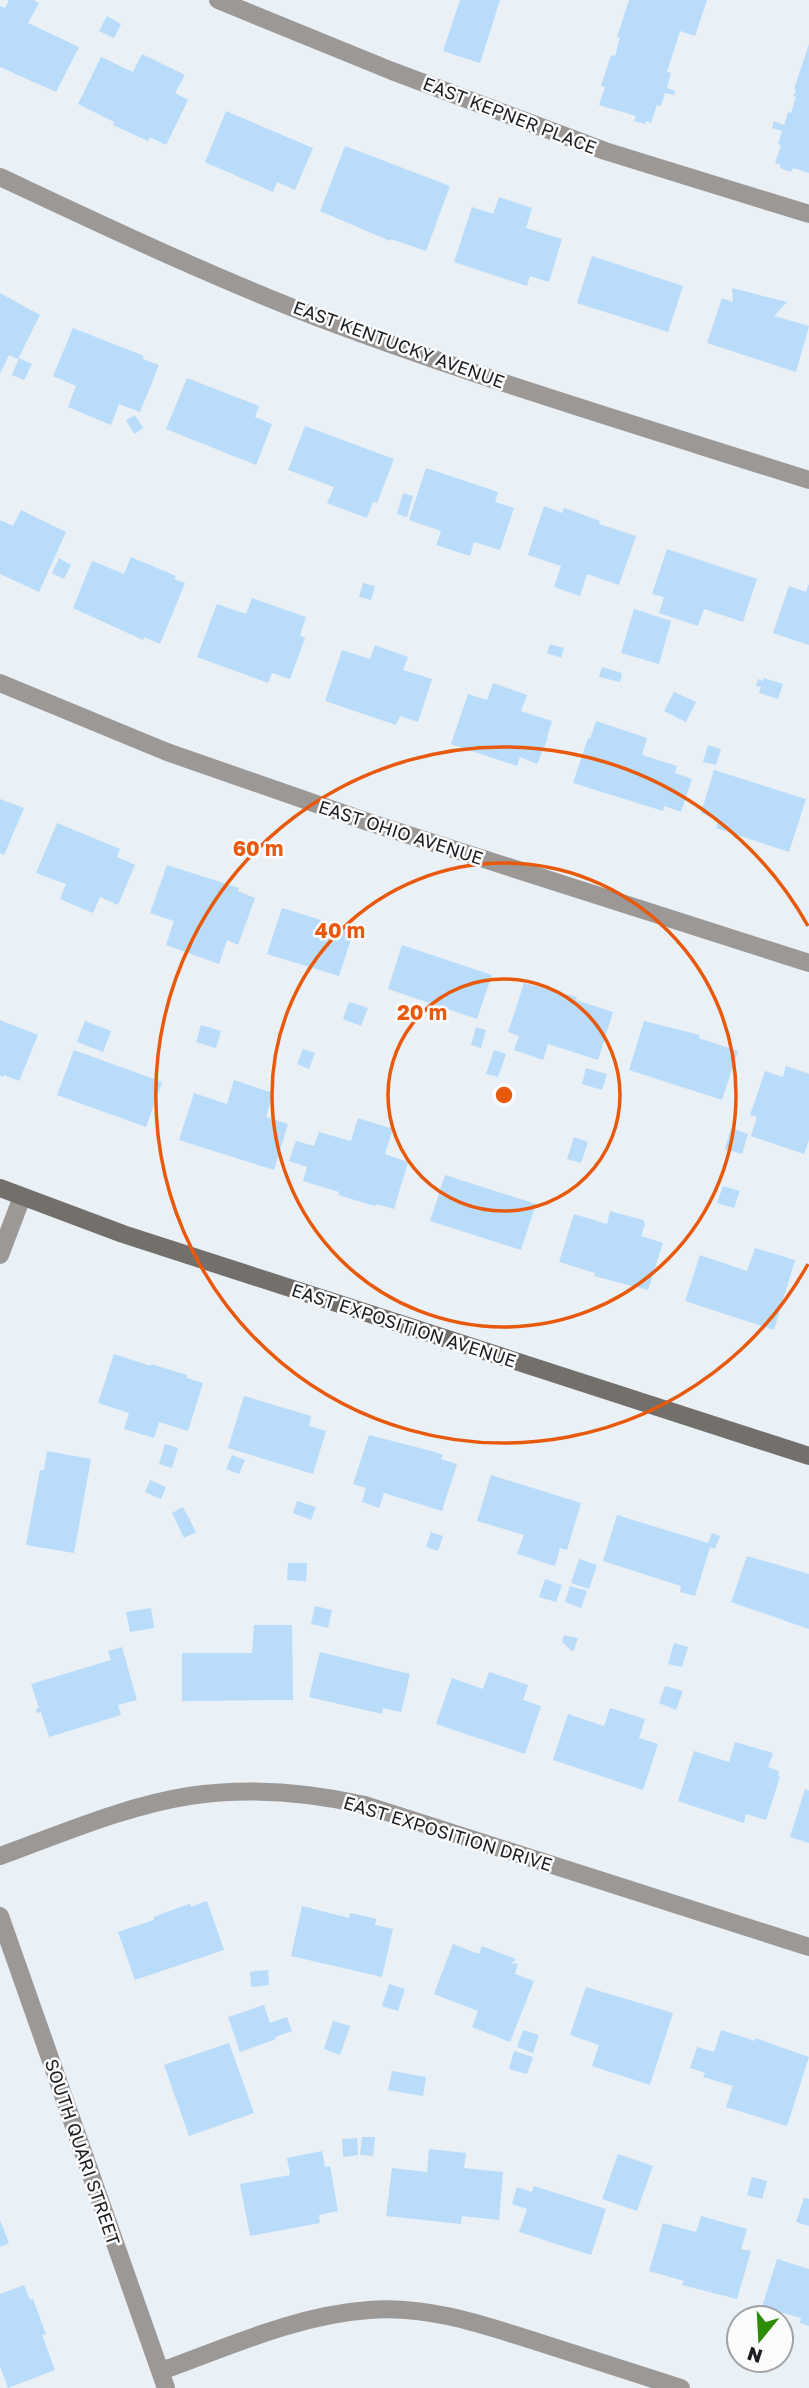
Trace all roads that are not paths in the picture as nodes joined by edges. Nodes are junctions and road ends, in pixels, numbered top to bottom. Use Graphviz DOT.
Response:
graph roads {
  1 [pos="218,0"];
  2 [pos="0,177"];
  3 [pos="809,214"];
  4 [pos="809,481"];
  5 [pos="0,683"];
  6 [pos="809,963"];
  7 [pos="0,1188"];
  8 [pos="22,1197"];
  9 [pos="0,1255"];
  10 [pos="809,1456"];
  11 [pos="0,1856"];
  12 [pos="0,1916"];
  13 [pos="809,1947"];
  14 [pos="163,2380"];
  15 [pos="681,2388"];
  1 -- 3 [label="street, EAST KEPNER PLACE"];
  2 -- 4 [label="street, EAST KENTUCKY AVENUE"];
  5 -- 6 [label="street, EAST OHIO AVENUE"];
  7 -- 8 [label="street, EAST EXPOSITION AVENUE"];
  8 -- 9 [label="street"];
  8 -- 10 [label="street, EAST EXPOSITION AVENUE"];
  11 -- 13 [label="street, EAST EXPOSITION DRIVE"];
  12 -- 14 [label="street, SOUTH QUARI STREET"];
  14 -- 15 [label="street"];
}
